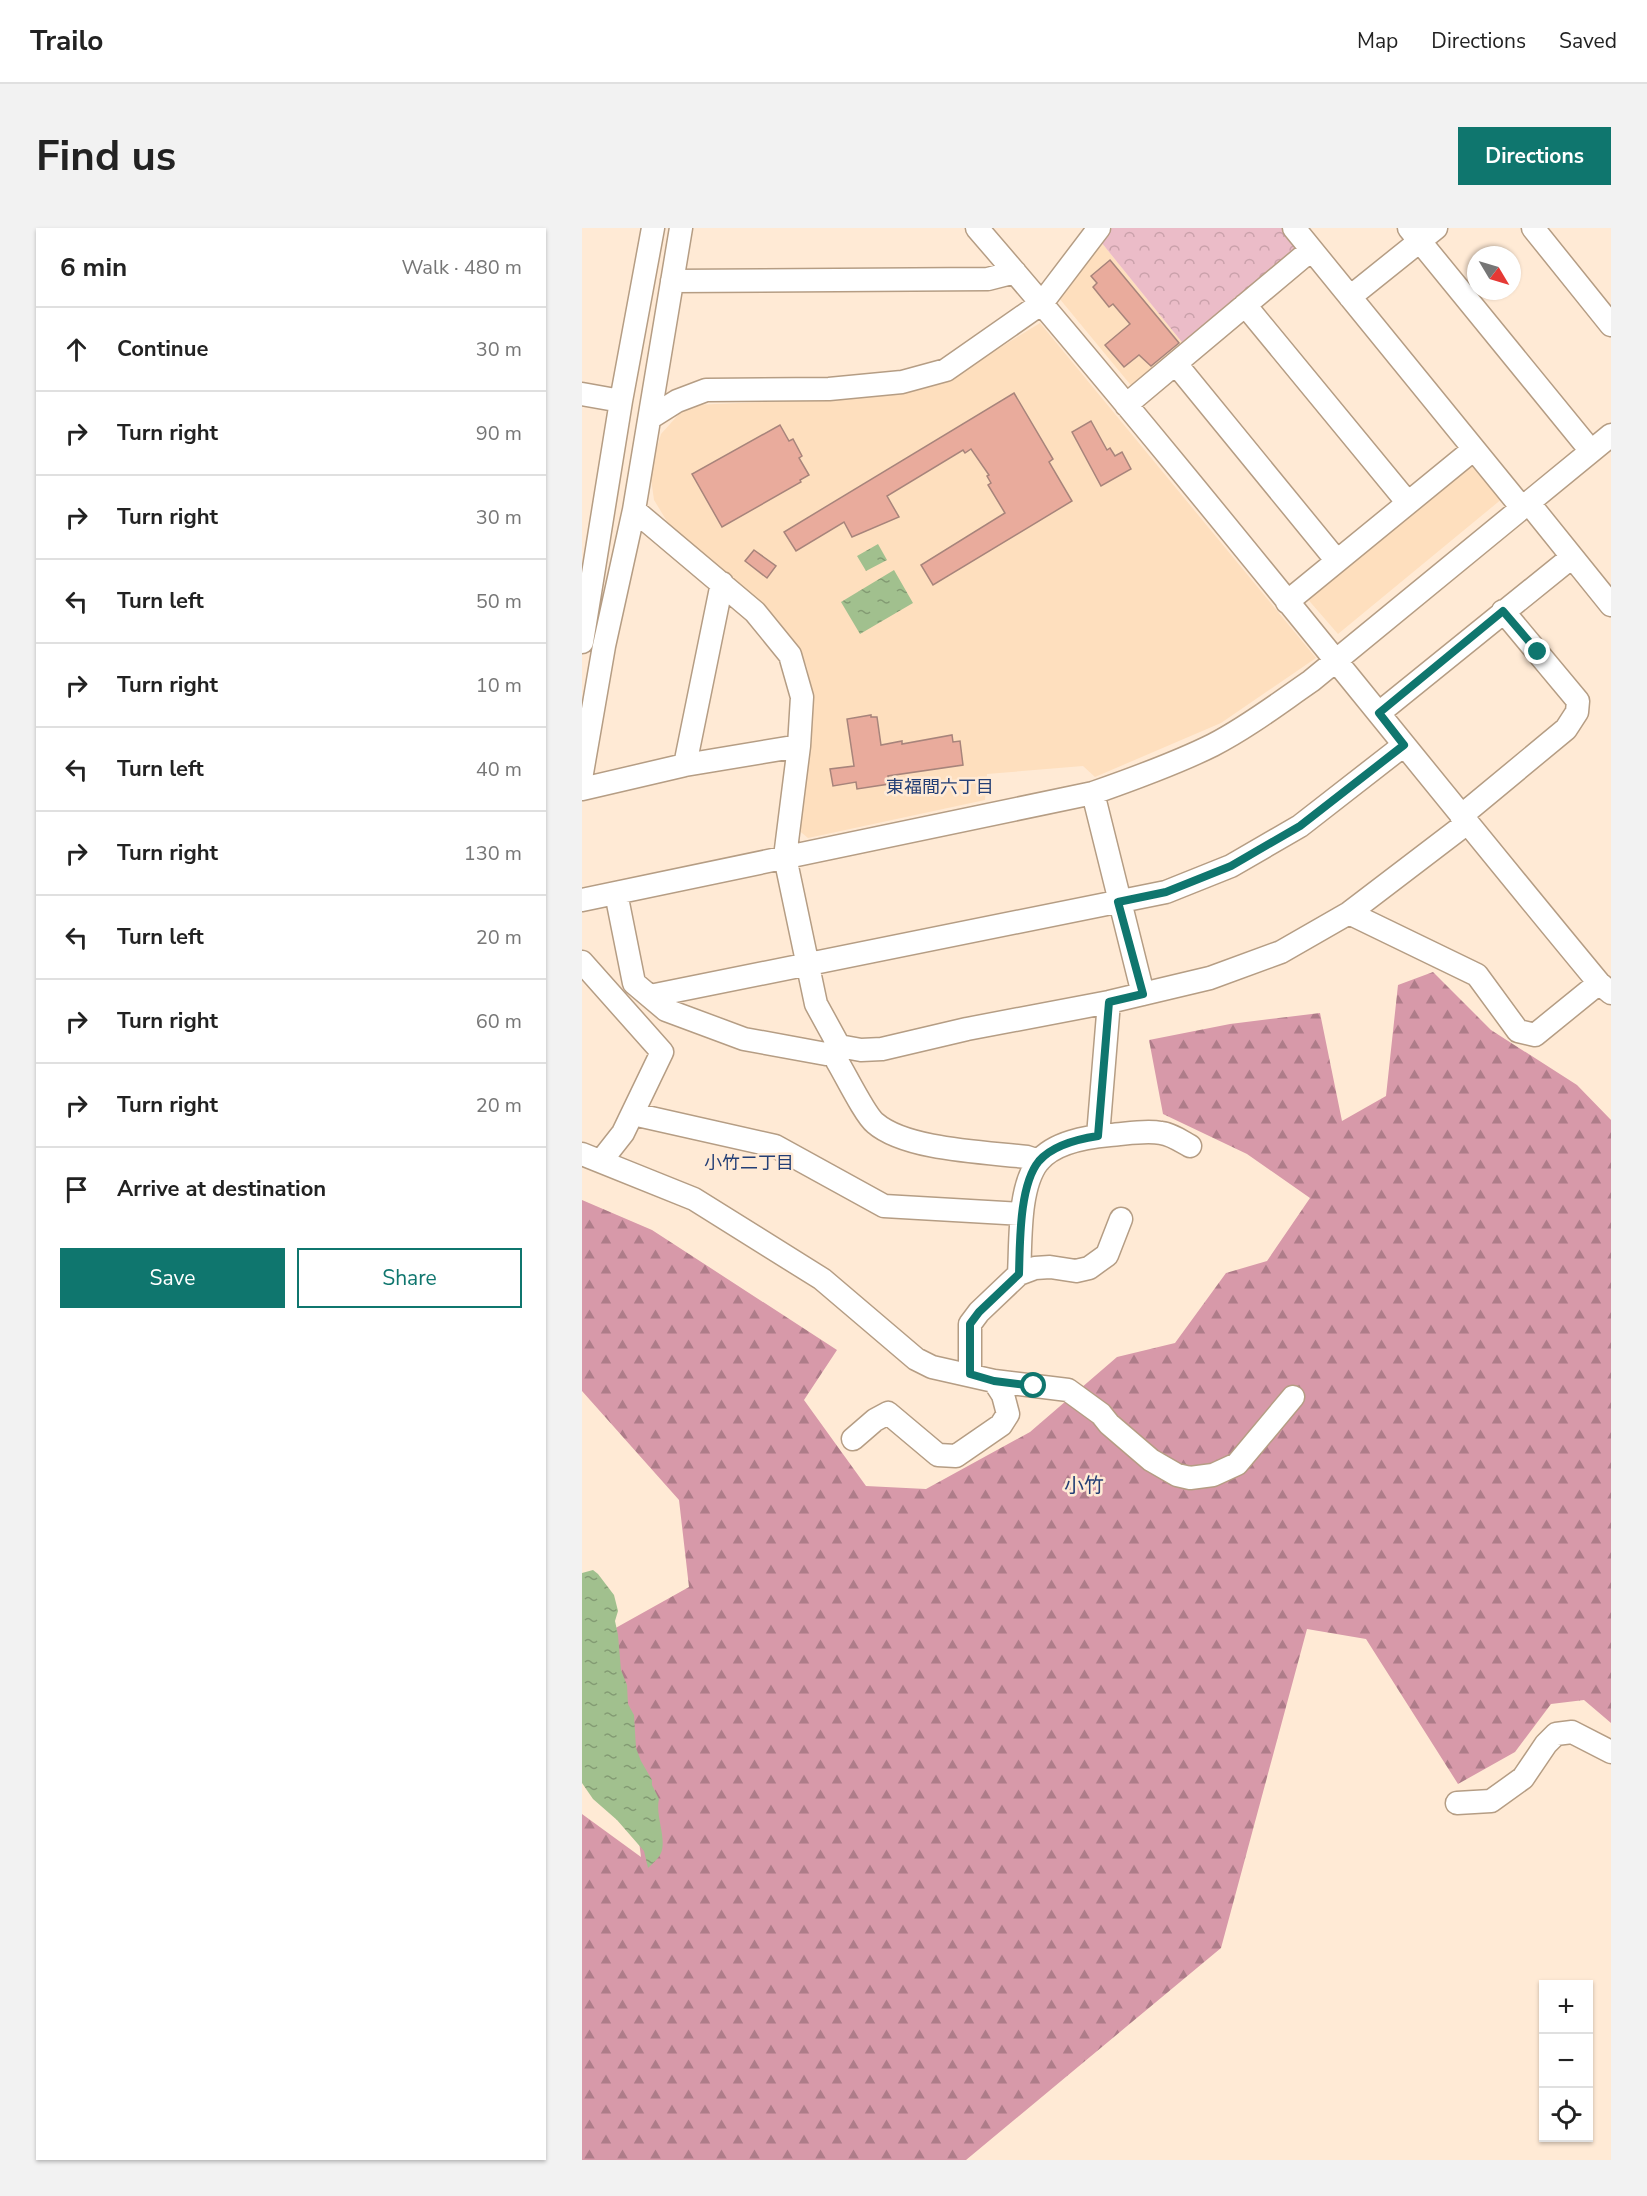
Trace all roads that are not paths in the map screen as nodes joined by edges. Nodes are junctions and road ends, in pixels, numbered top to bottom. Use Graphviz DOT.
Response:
graph roads {
  1 [pos="653,228"];
  2 [pos="681,228"];
  3 [pos="977,228"];
  4 [pos="1099,228"];
  5 [pos="1294,228"];
  6 [pos="1533,228"];
  7 [pos="1421,232"];
  8 [pos="1311,250"];
  9 [pos="1015,273"];
  10 [pos="672,281"];
  11 [pos="1350,297"];
  12 [pos="1042,303"];
  13 [pos="1245,305"];
  14 [pos="1611,325"];
  15 [pos="1176,364"];
  16 [pos="582,394"];
  17 [pos="621,401"];
  18 [pos="1126,405"];
  19 [pos="650,418"];
  20 [pos="1611,435"];
  21 [pos="1474,449"];
  22 [pos="1591,451"];
  23 [pos="1408,503"];
  24 [pos="1525,505"];
  25 [pos="634,510"];
  26 [pos="1572,557"];
  27 [pos="1337,561"];
  28 [pos="722,583"];
  29 [pos="1287,602"];
  30 [pos="1611,605"];
  31 [pos="1503,611"];
  32 [pos="590,643"];
  33 [pos="1336,660"];
  34 [pos="1379,713"];
  35 [pos="1404,745"];
  36 [pos="799,746"];
  37 [pos="686,765"];
  38 [pos="582,773"];
  39 [pos="582,789"];
  40 [pos="1093,794"];
  41 [pos="1464,820"];
  42 [pos="785,857"];
  43 [pos="616,893"];
  44 [pos="582,900"];
  45 [pos="1118,902"];
  46 [pos="1349,914"];
  47 [pos="582,962"];
  48 [pos="807,965"];
  49 [pos="1605,988"];
  50 [pos="1143,994"];
  51 [pos="650,996"];
  52 [pos="1109,1002"];
  53 [pos="839,1046"];
  54 [pos="633,1114"];
  55 [pos="1098,1136"];
  56 [pos="1190,1146"];
  57 [pos="591,1157"];
  58 [pos="1039,1161"];
  59 [pos="1022,1214"];
  60 [pos="1121,1220"];
  61 [pos="1019,1274"];
  62 [pos="970,1374"];
  63 [pos="994,1381"];
  64 [pos="1293,1397"];
  65 [pos="853,1438"];
  66 [pos="1611,1752"];
  67 [pos="1457,1803"];
  1 -- 17 [label="street"];
  2 -- 10 [label="street"];
  3 -- 9 [label="street"];
  4 -- 12 [label="street"];
  5 -- 8 [label="street"];
  6 -- 14 [label="street"];
  7 -- 11 [label="street"];
  7 -- 22 [label="street"];
  8 -- 11 [label="street"];
  8 -- 13 [label="street"];
  9 -- 10 [label="street"];
  9 -- 12 [label="street"];
  10 -- 19 [label="street"];
  11 -- 21 [label="street"];
  12 -- 18 [label="street"];
  12 -- 19 [label="street"];
  13 -- 15 [label="street"];
  13 -- 23 [label="street"];
  15 -- 18 [label="street"];
  15 -- 27 [label="street"];
  16 -- 17 [label="street"];
  17 -- 32 [label="street"];
  18 -- 29 [label="street"];
  19 -- 25 [label="street"];
  20 -- 22 [label="street"];
  21 -- 23 [label="street"];
  21 -- 24 [label="street"];
  22 -- 24 [label="street"];
  23 -- 27 [label="street"];
  24 -- 26 [label="street"];
  24 -- 33 [label="street"];
  25 -- 28 [label="street"];
  25 -- 32 [label="street"];
  26 -- 30 [label="street"];
  26 -- 31 [label="street"];
  27 -- 29 [label="street"];
  28 -- 36 [label="street"];
  28 -- 37 [label="street"];
  29 -- 33 [label="street"];
  31 -- 34 [label="street"];
  31 -- 41 [label="street"];
  32 -- 38 [label="street"];
  33 -- 34 [label="street"];
  33 -- 40 [label="street"];
  34 -- 35 [label="street"];
  35 -- 41 [label="street"];
  35 -- 45 [label="street"];
  36 -- 37 [label="street"];
  36 -- 42 [label="street"];
  37 -- 39 [label="street"];
  40 -- 42 [label="street"];
  40 -- 45 [label="street"];
  41 -- 46 [label="street"];
  41 -- 49 [label="street"];
  42 -- 43 [label="street"];
  42 -- 48 [label="street"];
  43 -- 44 [label="street"];
  43 -- 51 [label="street"];
  45 -- 48 [label="street"];
  45 -- 50 [label="street"];
  46 -- 49 [label="street"];
  46 -- 50 [label="street"];
  47 -- 54 [label="street"];
  48 -- 51 [label="street"];
  48 -- 53 [label="street"];
  50 -- 52 [label="street"];
  51 -- 53 [label="street"];
  52 -- 53 [label="street"];
  52 -- 55 [label="street"];
  53 -- 58 [label="street"];
  54 -- 57 [label="street"];
  54 -- 59 [label="street"];
  55 -- 56 [label="street"];
  55 -- 58 [label="street"];
  57 -- 62 [label="street"];
  58 -- 59 [label="street"];
  59 -- 61 [label="street"];
  60 -- 61 [label="street"];
  61 -- 62 [label="street"];
  62 -- 63 [label="street"];
  63 -- 64 [label="street"];
  63 -- 65 [label="street"];
  66 -- 67 [label="street"];
}
